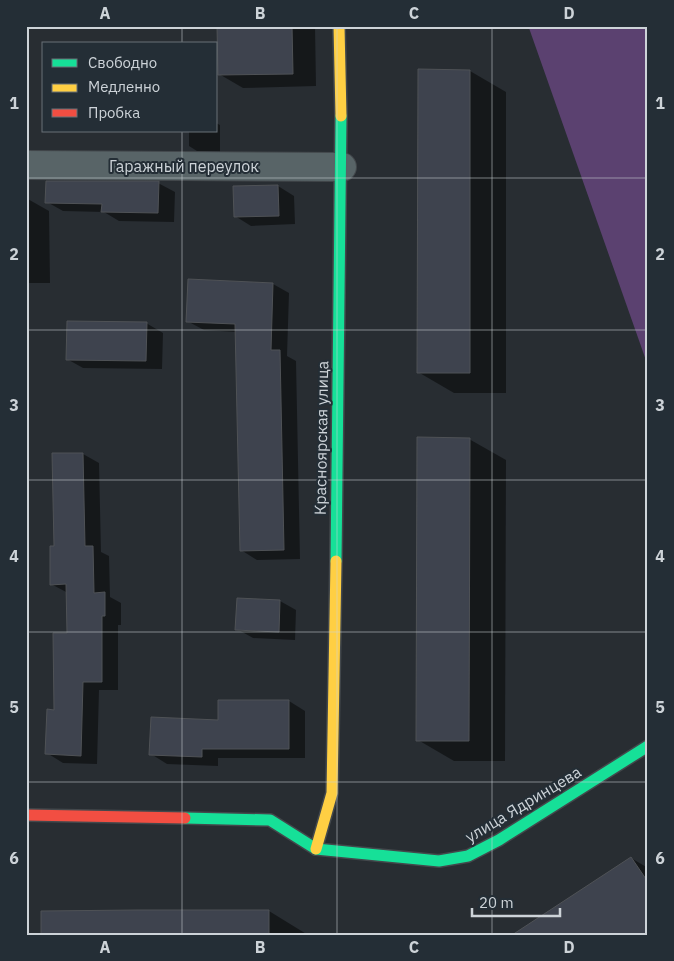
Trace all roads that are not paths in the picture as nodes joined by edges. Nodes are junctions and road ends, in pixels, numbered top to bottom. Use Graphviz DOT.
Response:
graph roads {
  1 [pos="339,26"];
  2 [pos="26,165"];
  3 [pos="342,167"];
  4 [pos="648,746"];
  5 [pos="26,816"];
  6 [pos="316,849"];
  1 -- 3 [label="street, Красноярская улица"];
  2 -- 3 [label="street, Гаражный переулок"];
  3 -- 6 [label="street, Красноярская улица"];
  4 -- 6 [label="street, улица Ядринцева"];
  5 -- 6 [label="street"];
}
